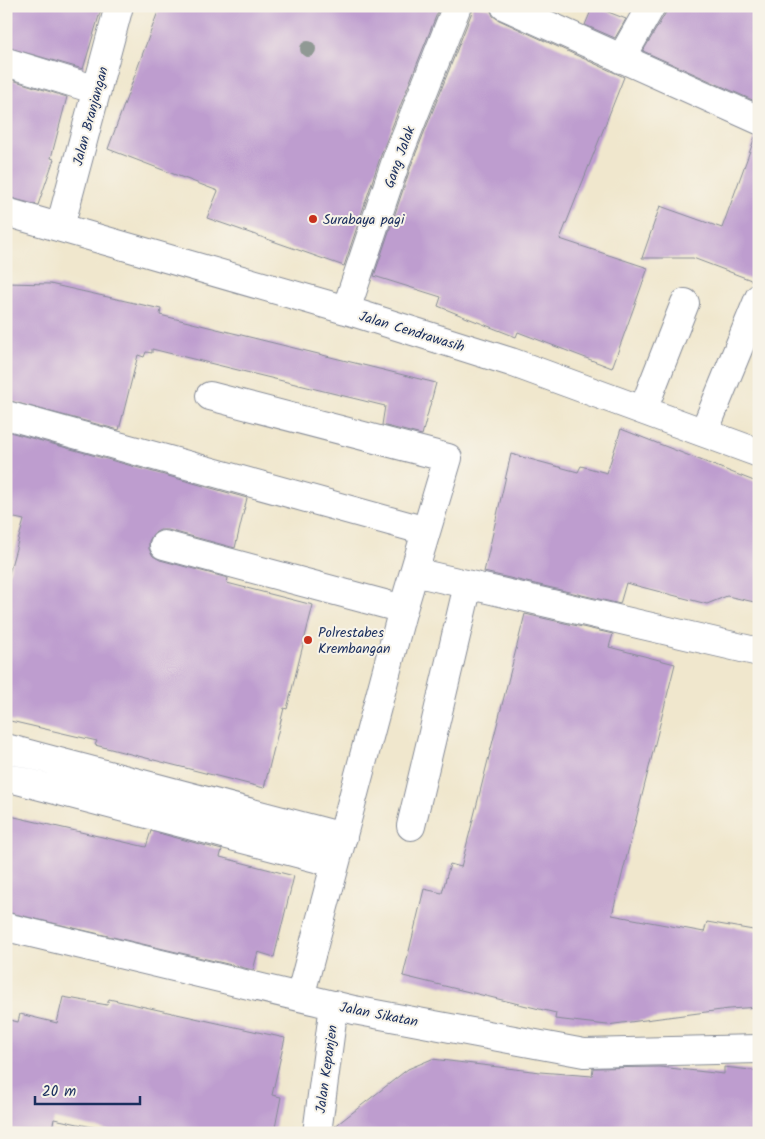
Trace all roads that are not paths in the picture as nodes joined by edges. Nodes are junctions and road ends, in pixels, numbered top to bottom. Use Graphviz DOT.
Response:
graph roads {
  1 [pos="119,6"];
  2 [pos="457,6"];
  3 [pos="505,6"];
  4 [pos="651,6"];
  5 [pos="621,59"];
  6 [pos="6,62"];
  7 [pos="97,90"];
  8 [pos="759,120"];
  9 [pos="6,212"];
  10 [pos="60,226"];
  11 [pos="759,298"];
  12 [pos="685,303"];
  13 [pos="346,310"];
  14 [pos="210,396"];
  15 [pos="643,410"];
  16 [pos="6,415"];
  17 [pos="704,432"];
  18 [pos="759,453"];
  19 [pos="426,531"];
  20 [pos="164,545"];
  21 [pos="414,572"];
  22 [pos="468,585"];
  23 [pos="403,609"];
  24 [pos="759,652"];
  25 [pos="6,748"];
  26 [pos="6,777"];
  27 [pos="411,826"];
  28 [pos="343,837"];
  29 [pos="335,863"];
  30 [pos="6,927"];
  31 [pos="300,997"];
  32 [pos="334,1005"];
  33 [pos="759,1049"];
  34 [pos="317,1133"];
  1 -- 7 [label="street, Jalan Branjangan"];
  2 -- 13 [label="street, Gang Jalak"];
  3 -- 5 [label="street"];
  4 -- 5 [label="street"];
  5 -- 8 [label="street"];
  6 -- 7 [label="street"];
  7 -- 10 [label="street, Jalan Branjangan"];
  9 -- 10 [label="street, Jalan Cendrawasih"];
  10 -- 13 [label="street, Jalan Cendrawasih"];
  11 -- 17 [label="street"];
  12 -- 15 [label="street"];
  13 -- 15 [label="street, Jalan Cendrawasih"];
  14 -- 19 [label="street"];
  15 -- 17 [label="street, Jalan Cendrawasih"];
  16 -- 19 [label="street"];
  17 -- 18 [label="street, Jalan Cendrawasih"];
  19 -- 21 [label="street"];
  20 -- 23 [label="street"];
  21 -- 22 [label="street"];
  21 -- 23 [label="street"];
  22 -- 24 [label="street"];
  22 -- 27 [label="street"];
  23 -- 28 [label="street"];
  25 -- 28 [label="street"];
  26 -- 29 [label="street"];
  28 -- 29 [label="street"];
  29 -- 31 [label="street"];
  30 -- 31 [label="street, Jalan Sikatan"];
  31 -- 32 [label="street, Jalan Sikatan"];
  32 -- 33 [label="street, Jalan Sikatan"];
  32 -- 34 [label="street, Jalan Kepanjen"];
}
